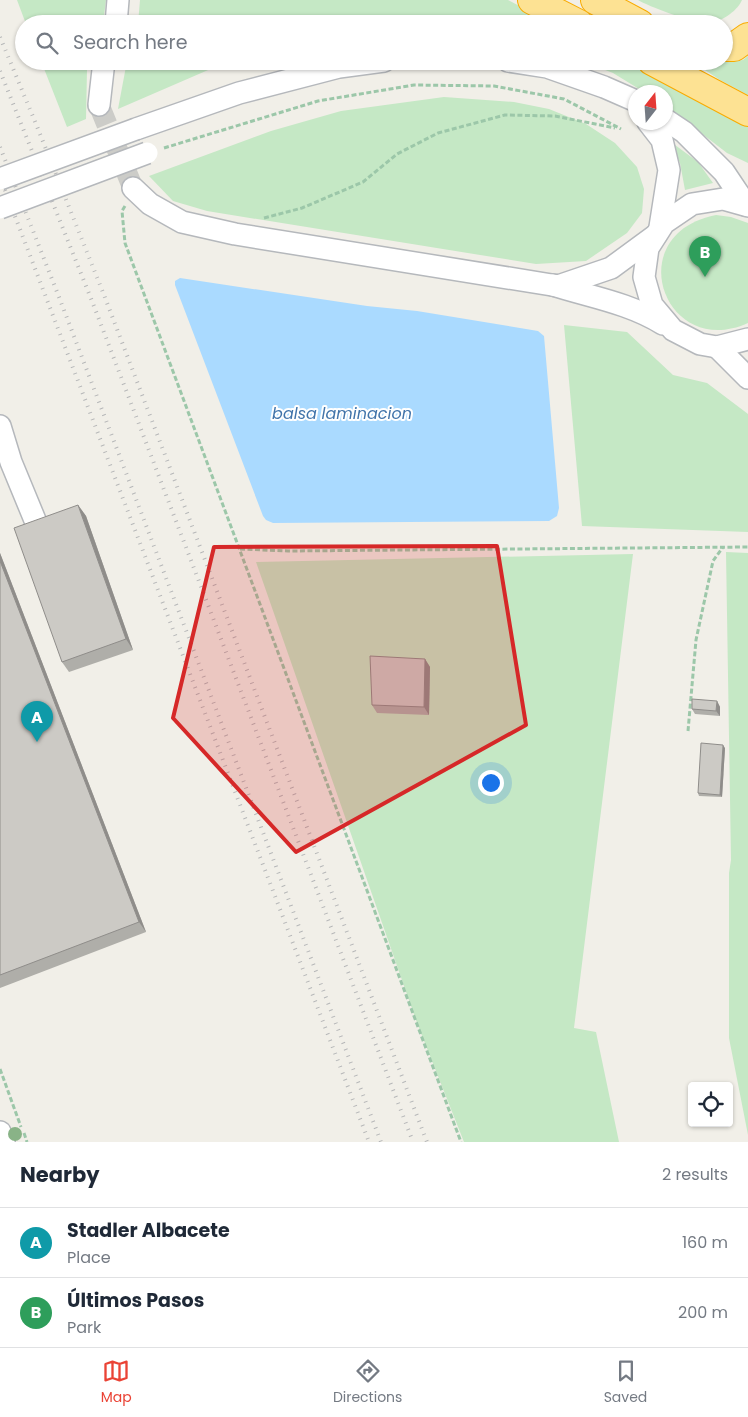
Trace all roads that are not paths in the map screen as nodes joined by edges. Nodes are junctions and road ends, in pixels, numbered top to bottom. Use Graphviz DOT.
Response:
graph roads {
  1 [pos="118,0"];
  2 [pos="532,0"];
  3 [pos="595,0"];
  4 [pos="117,15"];
  5 [pos="561,15"];
  6 [pos="623,15"];
  7 [pos="748,37"];
  8 [pos="733,47"];
  9 [pos="103,70"];
  10 [pos="328,70"];
  11 [pos="556,70"];
  12 [pos="669,70"];
  13 [pos="628,99"];
  14 [pos="99,105"];
  15 [pos="748,112"];
  16 [pos="673,125"];
  17 [pos="654,130"];
  18 [pos="147,153"];
  19 [pos="0,179"];
  20 [pos="133,188"];
  21 [pos="747,206"];
  22 [pos="0,208"];
  23 [pos="658,231"];
  24 [pos="553,285"];
  25 [pos="673,330"];
  26 [pos="748,339"];
  27 [pos="717,347"];
  28 [pos="748,378"];
  29 [pos="0,426"];
  30 [pos="37,525"];
  31 [pos="0,1132"];
  32 [pos="4,1142"];
  1 -- 4 [label="street"];
  2 -- 5 [label="highway"];
  3 -- 6 [label="highway"];
  7 -- 8 [label="highway"];
  9 -- 14 [label="street"];
  10 -- 19 [label="street, bridge"];
  11 -- 13 [label="street"];
  12 -- 15 [label="highway"];
  16 -- 21 [label="street"];
  17 -- 23 [label="street"];
  18 -- 22 [label="street, bridge"];
  20 -- 24 [label="street"];
  21 -- 23 [label="street"];
  23 -- 24 [label="street"];
  23 -- 25 [label="street"];
  24 -- 25 [label="street"];
  25 -- 27 [label="street"];
  26 -- 27 [label="street"];
  27 -- 28 [label="street"];
  29 -- 30 [label="street"];
  31 -- 32 [label="street"];
}
